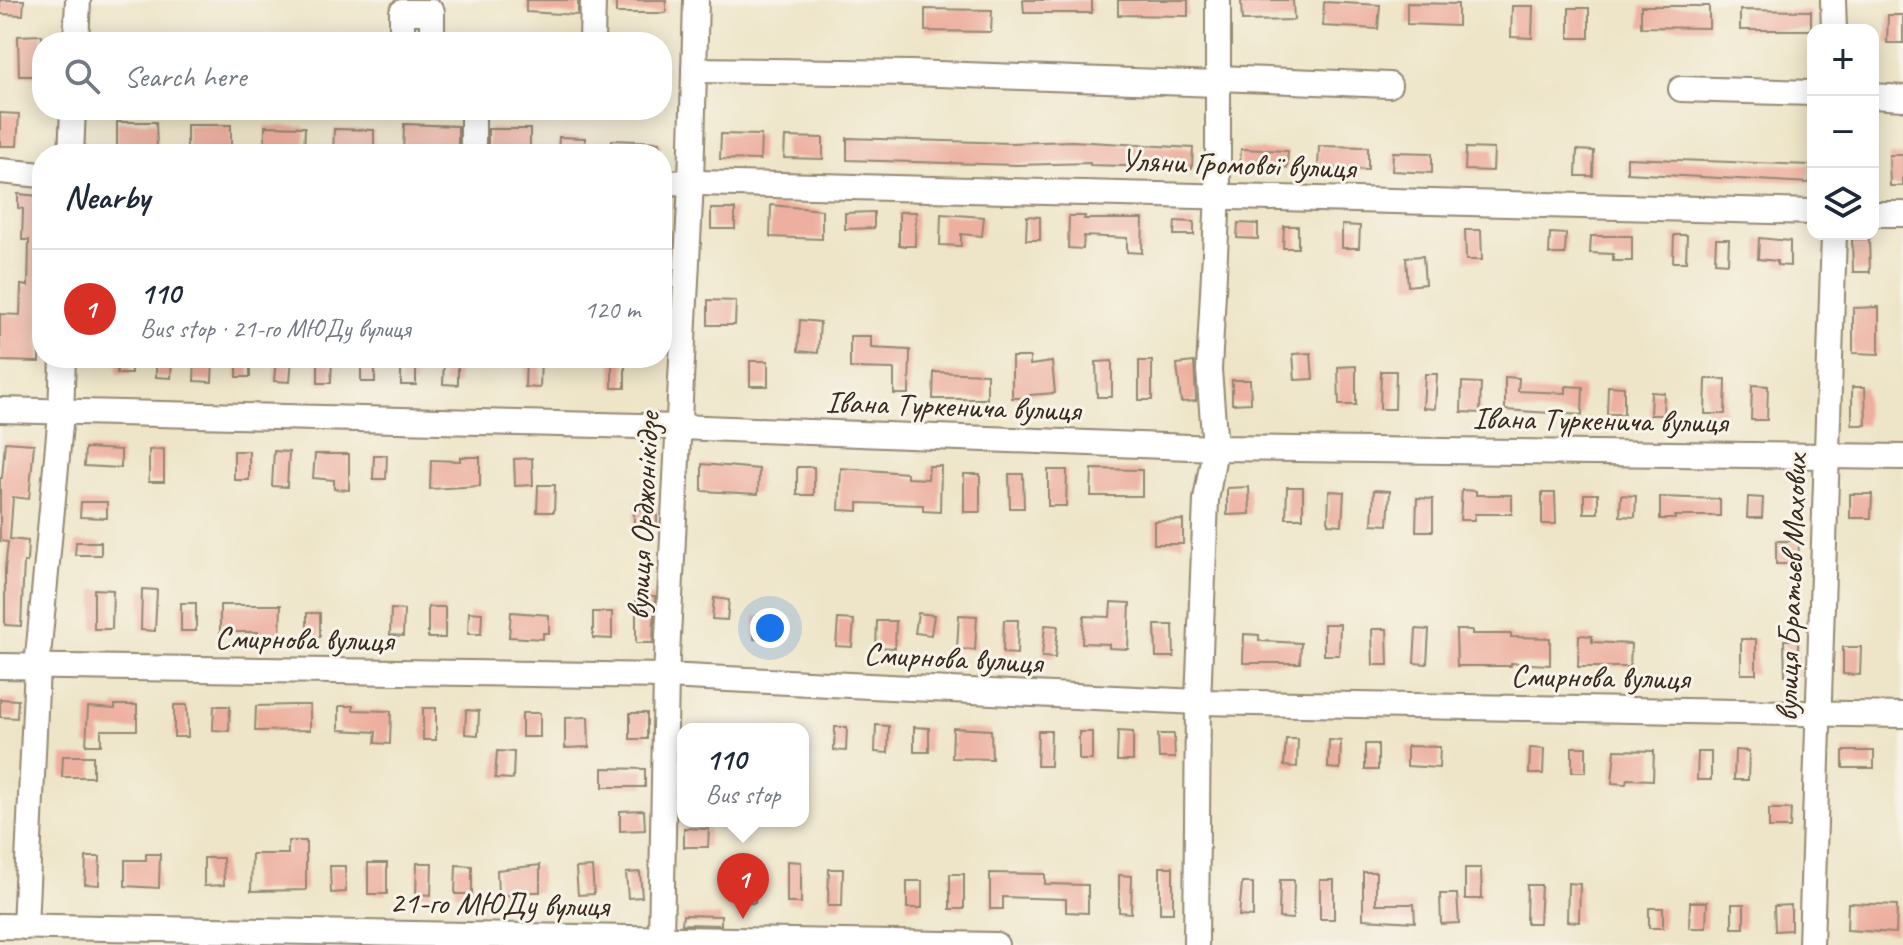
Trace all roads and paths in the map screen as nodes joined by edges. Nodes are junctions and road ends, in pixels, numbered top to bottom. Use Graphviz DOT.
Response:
graph roads {
  1 [pos="78,0"];
  2 [pos="593,0"];
  3 [pos="696,0"];
  4 [pos="1218,0"];
  5 [pos="1833,0"];
  6 [pos="415,6"];
  7 [pos="1834,24"];
  8 [pos="76,32"];
  9 [pos="402,32"];
  10 [pos="432,32"];
  11 [pos="592,32"];
  12 [pos="694,70"];
  13 [pos="1217,81"];
  14 [pos="1389,85"];
  15 [pos="1681,89"];
  16 [pos="1807,93"];
  17 [pos="1879,96"];
  18 [pos="1903,98"];
  19 [pos="73,120"];
  20 [pos="473,120"];
  21 [pos="71,144"];
  22 [pos="473,144"];
  23 [pos="0,171"];
  24 [pos="32,174"];
  25 [pos="672,182"];
  26 [pos="691,182"];
  27 [pos="1218,195"];
  28 [pos="1807,212"];
  29 [pos="1879,214"];
  30 [pos="1903,214"];
  31 [pos="1834,240"];
  32 [pos="63,368"];
  33 [pos="0,410"];
  34 [pos="61,414"];
  35 [pos="680,427"];
  36 [pos="1215,448"];
  37 [pos="1828,455"];
  38 [pos="1903,457"];
  39 [pos="0,666"];
  40 [pos="37,667"];
  41 [pos="666,676"];
  42 [pos="1198,702"];
  43 [pos="1818,713"];
  44 [pos="1903,715"];
  45 [pos="0,926"];
  46 [pos="25,927"];
  47 [pos="661,939"];
  48 [pos="580,941"];
  49 [pos="843,944"];
  50 [pos="986,945"];
  51 [pos="996,945"];
  52 [pos="1196,945"];
  53 [pos="1811,945"];
  1 -- 8 [label="street"];
  2 -- 11 [label="street"];
  3 -- 12 [label="street, вулиця Орджонікідзе"];
  4 -- 13 [label="street"];
  5 -- 7 [label="street"];
  6 -- 9 [label="street"];
  6 -- 10 [label="street"];
  12 -- 13 [label="street"];
  12 -- 26 [label="street, вулиця Орджонікідзе"];
  13 -- 14 [label="street"];
  13 -- 27 [label="street"];
  15 -- 16 [label="street"];
  17 -- 18 [label="street"];
  19 -- 21 [label="street"];
  20 -- 22 [label="street"];
  23 -- 24 [label="street"];
  25 -- 26 [label="street, Уляни Громової вулиця"];
  26 -- 27 [label="street, Уляни Громової вулиця"];
  26 -- 35 [label="street, вулиця Орджонікідзе"];
  27 -- 28 [label="street, Уляни Громової вулиця"];
  27 -- 36 [label="street"];
  29 -- 30 [label="street"];
  31 -- 37 [label="street, вулиця Братьєв Махових"];
  32 -- 34 [label="street"];
  33 -- 34 [label="street, Івана Туркенича вулиця"];
  34 -- 35 [label="street, Івана Туркенича вулиця"];
  34 -- 40 [label="street"];
  35 -- 36 [label="street, Івана Туркенича вулиця"];
  35 -- 41 [label="street, вулиця Орджонікідзе"];
  36 -- 37 [label="street, Івана Туркенича вулиця"];
  36 -- 42 [label="street"];
  37 -- 38 [label="street, Івана Туркенича вулиця"];
  37 -- 43 [label="street, вулиця Братьєв Махових"];
  39 -- 40 [label="street, Смирнова вулиця"];
  40 -- 41 [label="street, Смирнова вулиця"];
  40 -- 46 [label="street"];
  41 -- 42 [label="street, Смирнова вулиця"];
  41 -- 47 [label="street, вулиця Орджонікідзе"];
  42 -- 43 [label="street, Смирнова вулиця"];
  42 -- 52 [label="street"];
  43 -- 44 [label="street, Смирнова вулиця"];
  43 -- 53 [label="street, вулиця Братьєв Махових"];
  45 -- 46 [label="street, 21-го МЮДу вулиця"];
  46 -- 48 [label="street, 21-го МЮДу вулиця"];
  47 -- 48 [label="street, 21-го МЮДу вулиця"];
  47 -- 49 [label="street, 21-го МЮДу вулиця"];
  49 -- 50 [label="street, 21-го МЮДу вулиця"];
  50 -- 51 [label="street, 21-го МЮДу вулиця"];
}
